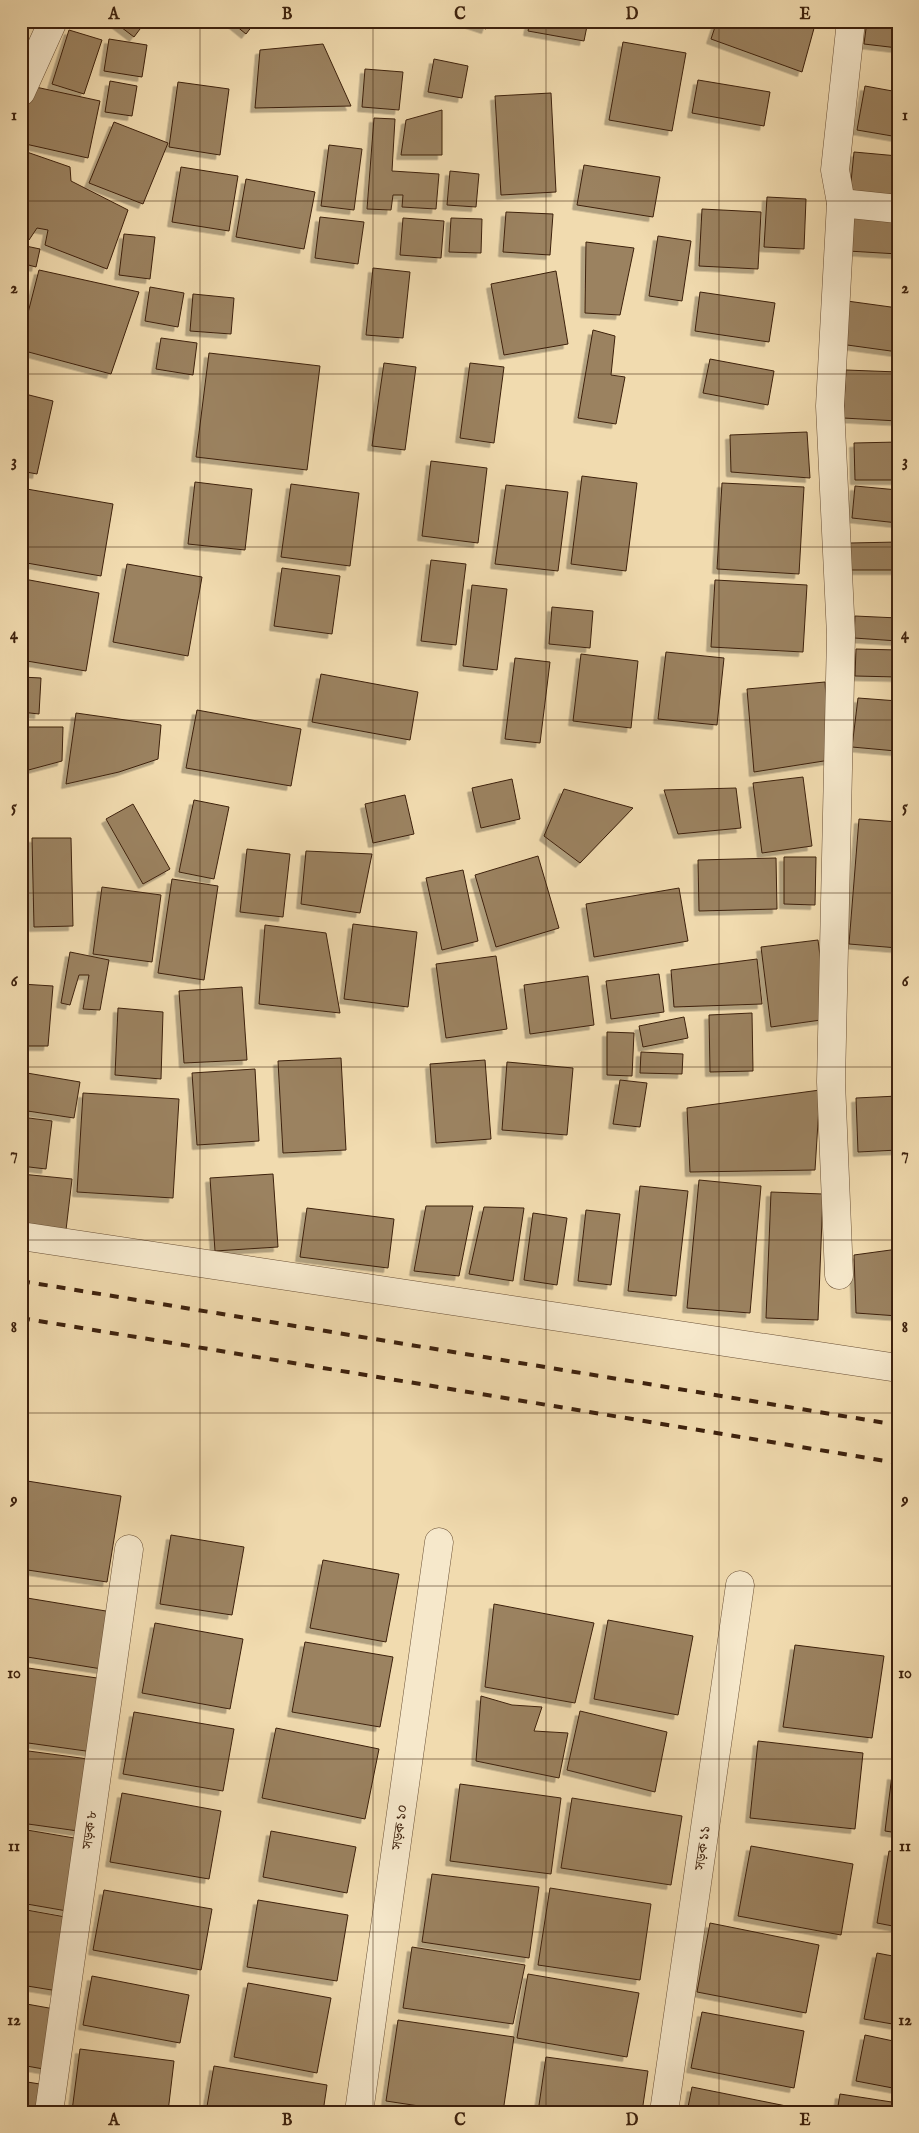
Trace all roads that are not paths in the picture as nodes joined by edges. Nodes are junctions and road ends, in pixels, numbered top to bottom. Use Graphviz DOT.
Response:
graph roads {
  1 [pos="53,21"];
  2 [pos="851,21"];
  3 [pos="26,82"];
  4 [pos="841,203"];
  5 [pos="898,209"];
  6 [pos="21,1236"];
  7 [pos="839,1275"];
  8 [pos="898,1368"];
  9 [pos="440,1542"];
  10 [pos="129,1549"];
  11 [pos="740,1585"];
  12 [pos="49,2112"];
  13 [pos="359,2112"];
  14 [pos="664,2112"];
  1 -- 3 [label="street"];
  2 -- 4 [label="street"];
  4 -- 5 [label="street"];
  4 -- 7 [label="street"];
  6 -- 8 [label="street"];
  9 -- 13 [label="street, সড়ক ১০"];
  10 -- 12 [label="street, সড়ক ৮"];
  11 -- 14 [label="street, সড়ক ১১"];
}
